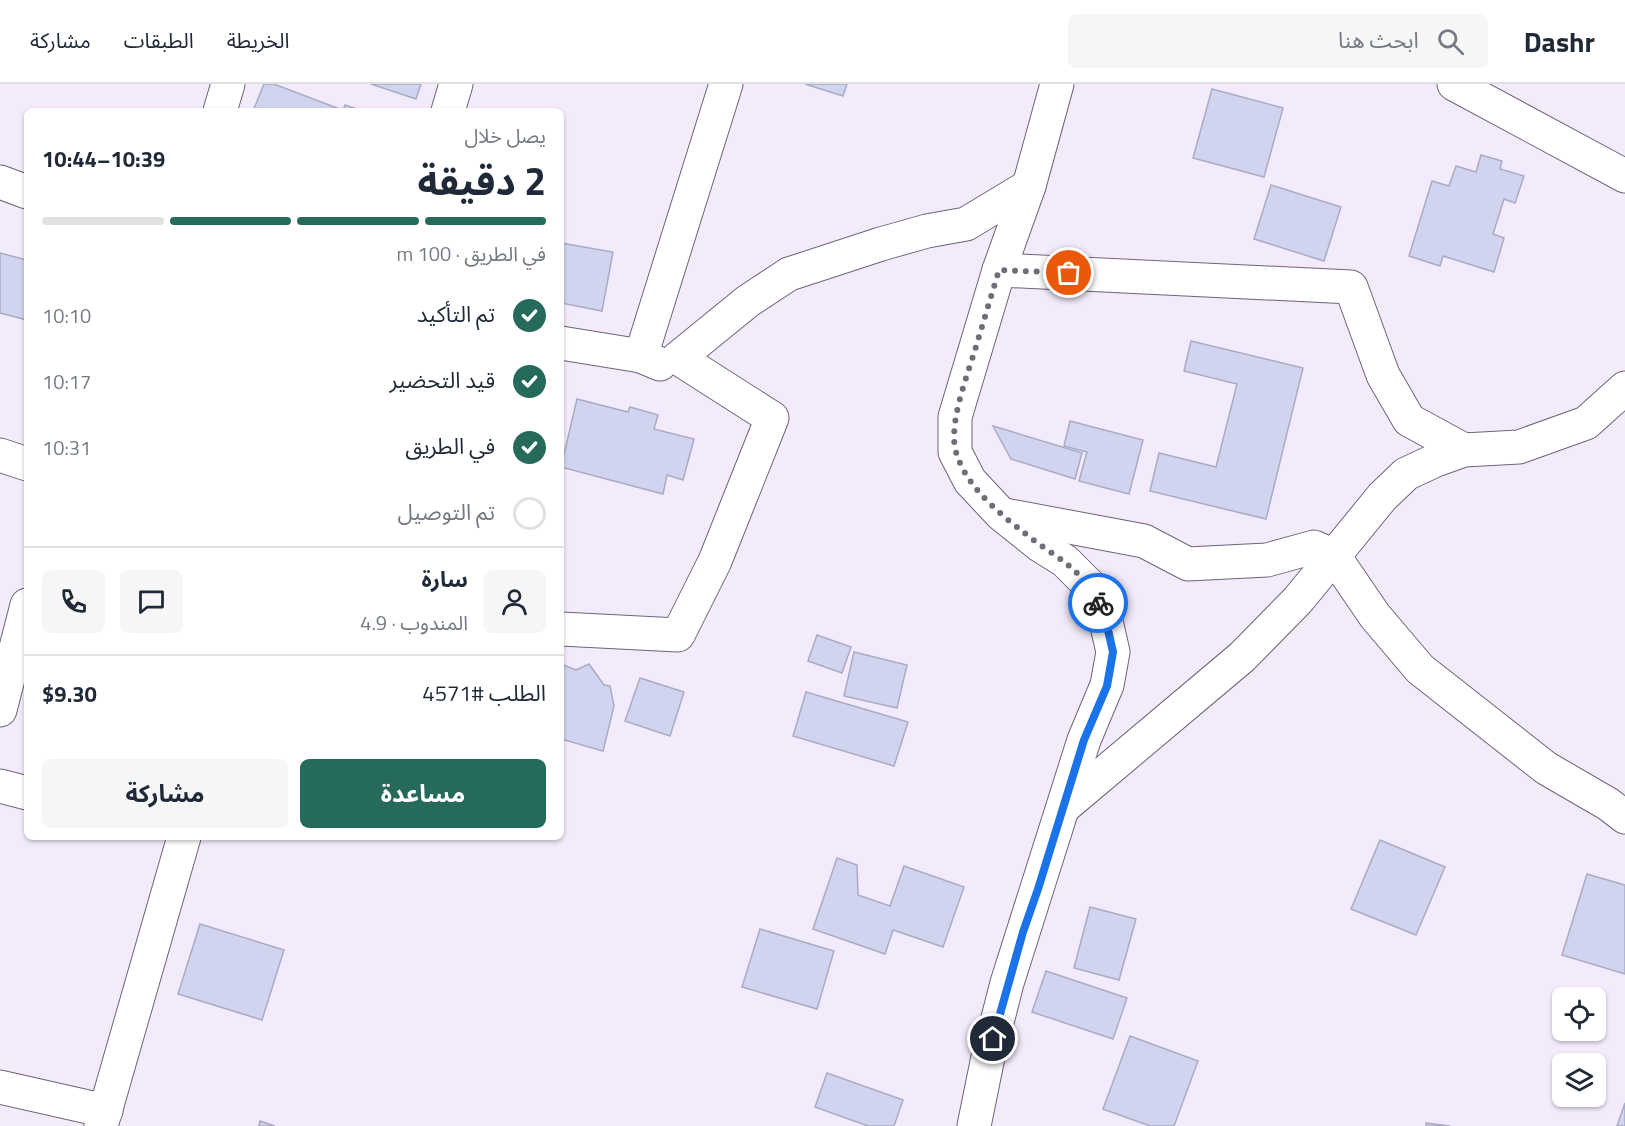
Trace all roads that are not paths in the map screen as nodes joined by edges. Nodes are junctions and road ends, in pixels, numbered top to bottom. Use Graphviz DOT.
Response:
graph roads {
  1 [pos="228,84"];
  2 [pos="456,84"];
  3 [pos="726,84"];
  4 [pos="1057,84"];
  5 [pos="1454,84"];
  6 [pos="221,108"];
  7 [pos="449,108"];
  8 [pos="1625,177"];
  9 [pos="0,182"];
  10 [pos="1029,186"];
  11 [pos="24,191"];
  12 [pos="999,270"];
  13 [pos="564,343"];
  14 [pos="641,356"];
  15 [pos="1625,388"];
  16 [pos="772,418"];
  17 [pos="1464,450"];
  18 [pos="0,455"];
  19 [pos="24,463"];
  20 [pos="1001,514"];
  21 [pos="1335,556"];
  22 [pos="24,617"];
  23 [pos="564,629"];
  24 [pos="0,710"];
  25 [pos="0,786"];
  26 [pos="24,792"];
  27 [pos="1065,806"];
  28 [pos="1625,817"];
  29 [pos="183,840"];
  30 [pos="0,1087"];
  31 [pos="104,1119"];
  32 [pos="974,1126"];
  1 -- 6 [label="street"];
  2 -- 7 [label="street"];
  3 -- 14 [label="street"];
  4 -- 10 [label="street"];
  5 -- 8 [label="street"];
  9 -- 11 [label="street"];
  10 -- 12 [label="street"];
  10 -- 16 [label="street"];
  12 -- 17 [label="street"];
  12 -- 20 [label="street"];
  13 -- 14 [label="street"];
  14 -- 16 [label="street"];
  15 -- 17 [label="street"];
  16 -- 23 [label="street"];
  17 -- 21 [label="street"];
  18 -- 19 [label="street"];
  20 -- 21 [label="street"];
  20 -- 27 [label="street"];
  21 -- 27 [label="street"];
  21 -- 28 [label="street"];
  22 -- 24 [label="street"];
  25 -- 26 [label="street"];
  27 -- 32 [label="street"];
  29 -- 31 [label="street"];
  30 -- 31 [label="street"];
}
